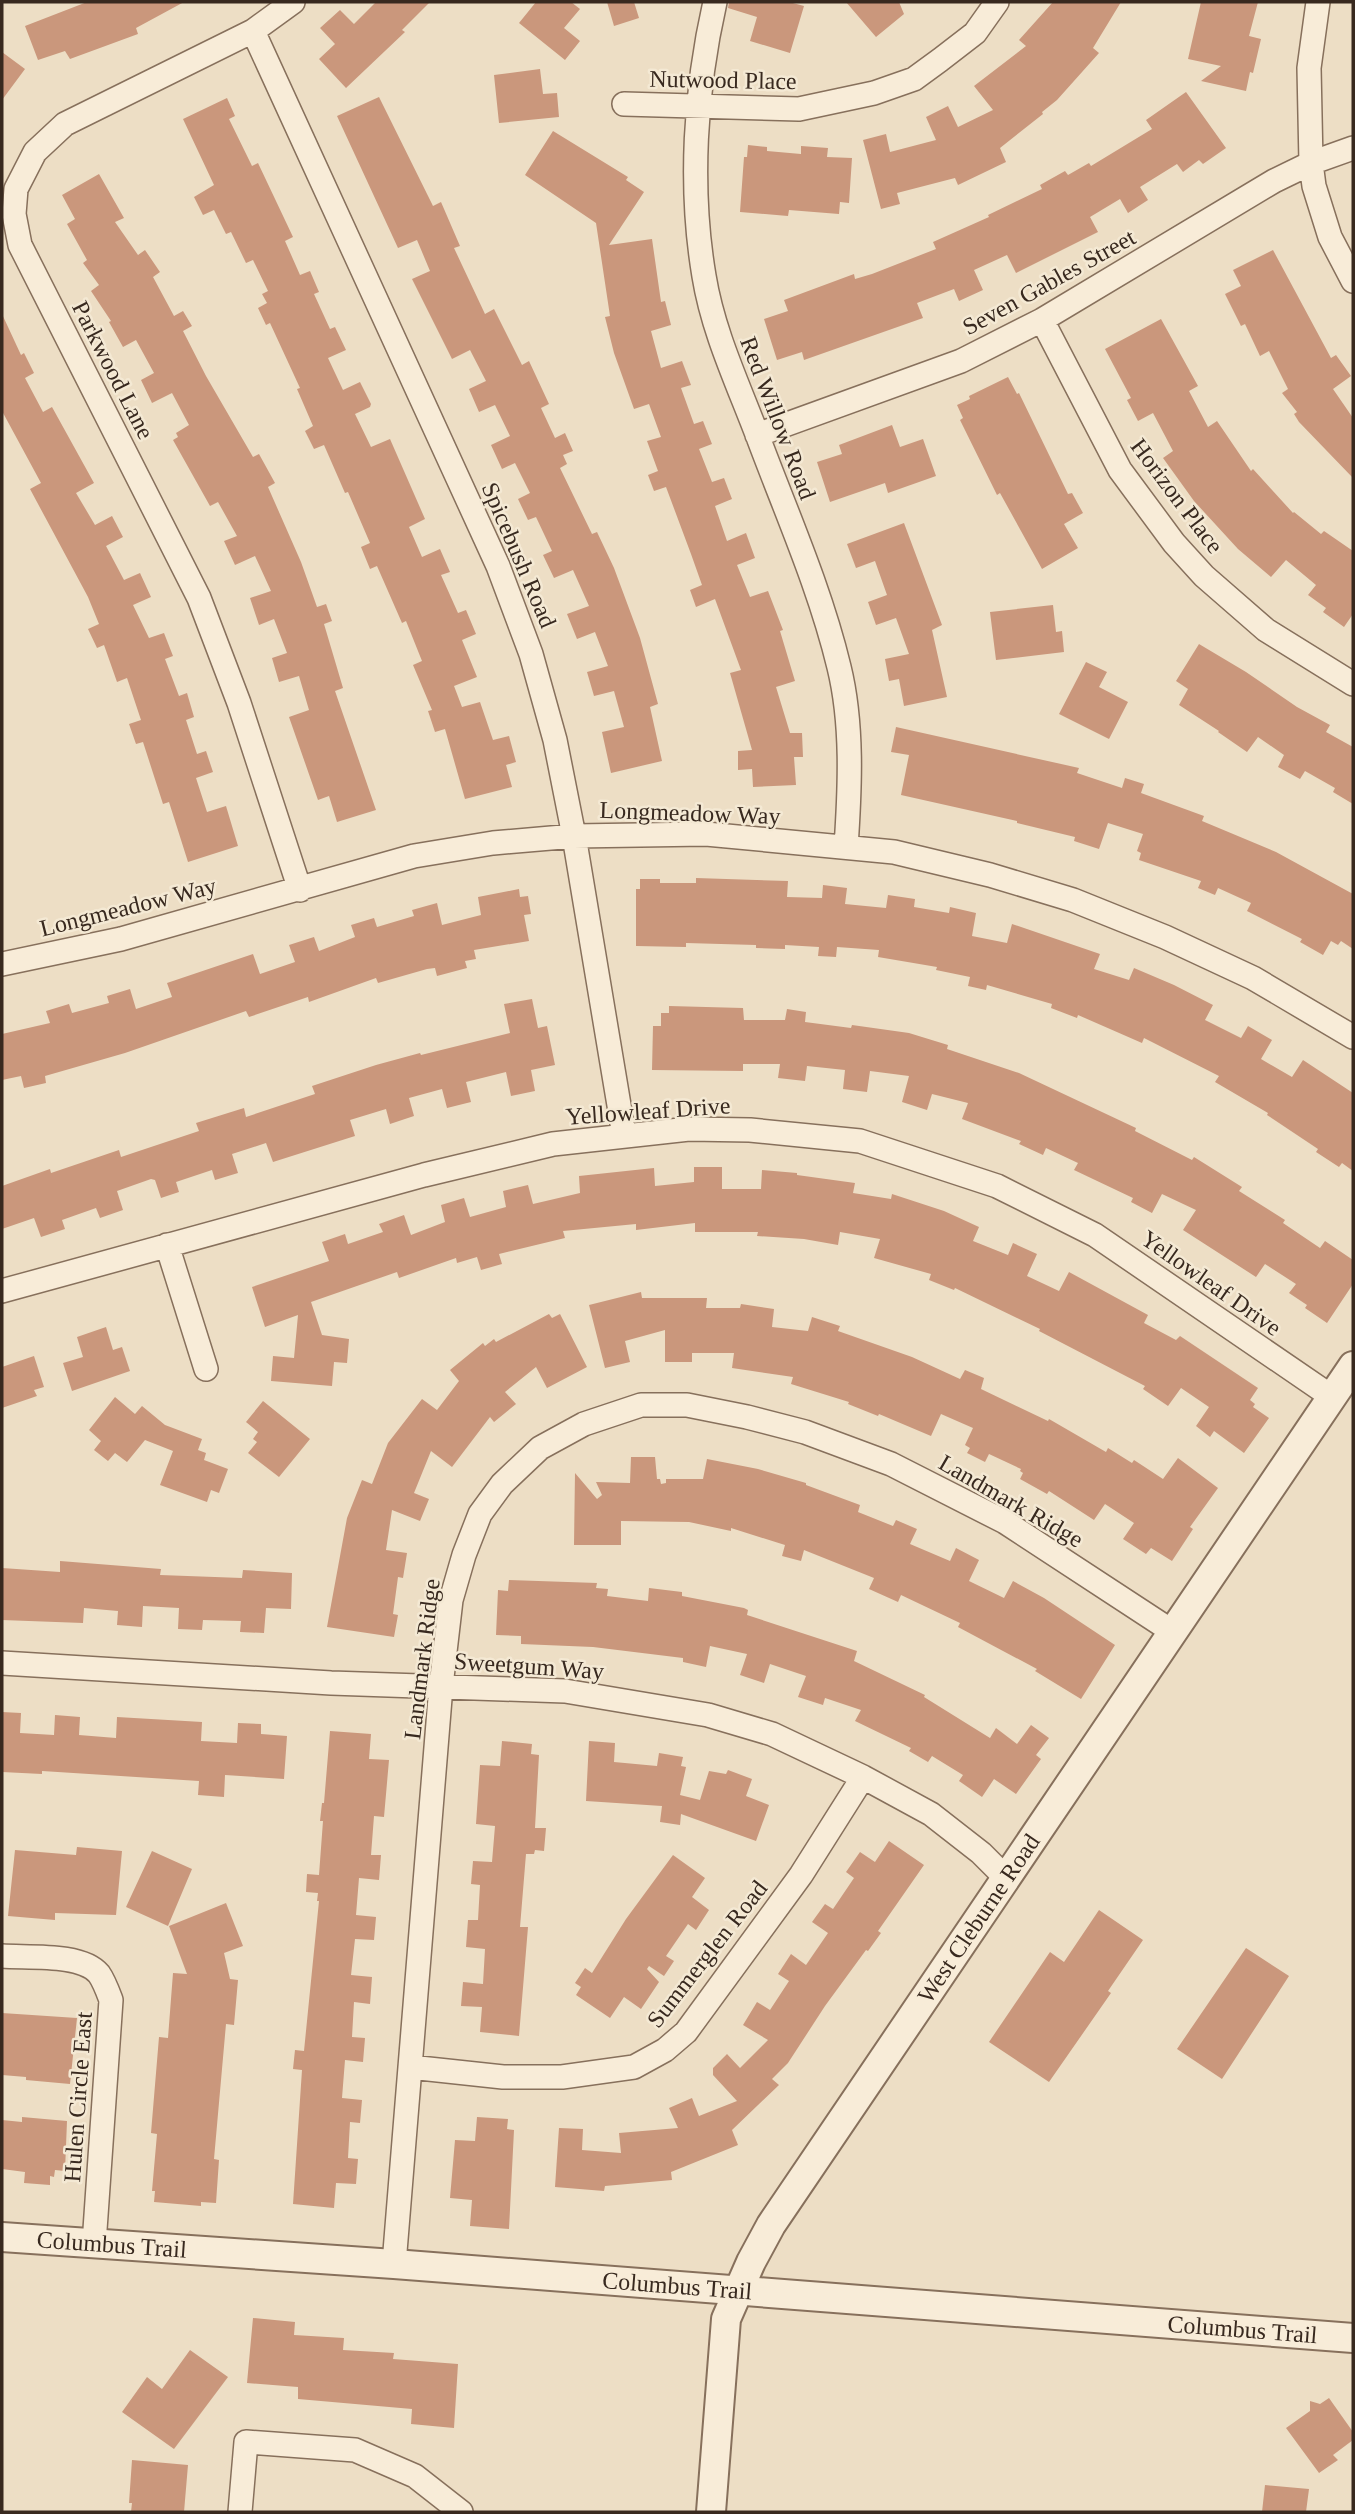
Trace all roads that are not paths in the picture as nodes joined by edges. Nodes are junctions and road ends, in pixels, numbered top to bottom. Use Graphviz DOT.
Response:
graph roads {
  1 [pos="293,2"];
  2 [pos="715,2"];
  3 [pos="997,2"];
  4 [pos="1318,2"];
  5 [pos="253,31"];
  6 [pos="624,104"];
  7 [pos="698,107"];
  8 [pos="1353,148"];
  9 [pos="1311,163"];
  10 [pos="1353,281"];
  11 [pos="1042,320"];
  12 [pos="757,435"];
  13 [pos="1353,684"];
  14 [pos="574,836"];
  15 [pos="846,846"];
  16 [pos="300,890"];
  17 [pos="2,964"];
  18 [pos="1353,1038"];
  19 [pos="624,1135"];
  20 [pos="167,1245"];
  21 [pos="2,1291"];
  22 [pos="1353,1366"];
  23 [pos="205,1369"];
  24 [pos="1332,1397"];
  25 [pos="1173,1632"];
  26 [pos="2,1663"];
  27 [pos="441,1686"];
  28 [pos="863,1777"];
  29 [pos="1006,1878"];
  30 [pos="2,1956"];
  31 [pos="410,2067"];
  32 [pos="2,2237"];
  33 [pos="94,2244"];
  34 [pos="394,2264"];
  35 [pos="739,2292"];
  36 [pos="1353,2338"];
  37 [pos="240,2512"];
  38 [pos="461,2512"];
  39 [pos="711,2512"];
  1 -- 5 [label="street, Parkwood Lane"];
  2 -- 7 [label="street, Red Willow Road"];
  3 -- 7 [label="street, Nutwood Place"];
  4 -- 9 [label="street"];
  5 -- 14 [label="street, Spicebush Road"];
  5 -- 16 [label="street, Parkwood Lane"];
  6 -- 7 [label="street, Nutwood Place"];
  7 -- 12 [label="street, Red Willow Road"];
  8 -- 9 [label="street, Seven Gables Street"];
  9 -- 10 [label="street"];
  9 -- 11 [label="street, Seven Gables Street"];
  11 -- 12 [label="street, Seven Gables Street"];
  11 -- 13 [label="street, Horizon Place"];
  12 -- 15 [label="street, Red Willow Road"];
  14 -- 15 [label="street, Longmeadow Way"];
  14 -- 16 [label="street, Longmeadow Way"];
  14 -- 19 [label="street, Spicebush Road"];
  15 -- 18 [label="street, Longmeadow Way"];
  16 -- 17 [label="street, Longmeadow Way"];
  19 -- 20 [label="street, Yellowleaf Drive"];
  19 -- 24 [label="street, Yellowleaf Drive"];
  20 -- 21 [label="street, Yellowleaf Drive"];
  20 -- 23 [label="street"];
  22 -- 24 [label="street, West Cleburne Road"];
  24 -- 25 [label="street, West Cleburne Road"];
  25 -- 27 [label="street, Landmark Ridge"];
  25 -- 29 [label="street, West Cleburne Road"];
  26 -- 27 [label="street, Sweetgum Way"];
  27 -- 28 [label="street, Sweetgum Way"];
  27 -- 31 [label="street, Landmark Ridge"];
  28 -- 29 [label="street, Sweetgum Way"];
  28 -- 31 [label="street, Summerglen Road"];
  29 -- 35 [label="street, West Cleburne Road"];
  30 -- 33 [label="street, Hulen Circle East"];
  31 -- 34 [label="street, Landmark Ridge"];
  32 -- 33 [label="street, Columbus Trail"];
  33 -- 34 [label="street, Columbus Trail"];
  34 -- 35 [label="street, Columbus Trail"];
  35 -- 36 [label="street, Columbus Trail"];
  35 -- 39 [label="street, West Cleburne Road"];
  37 -- 38 [label="street"];
}
